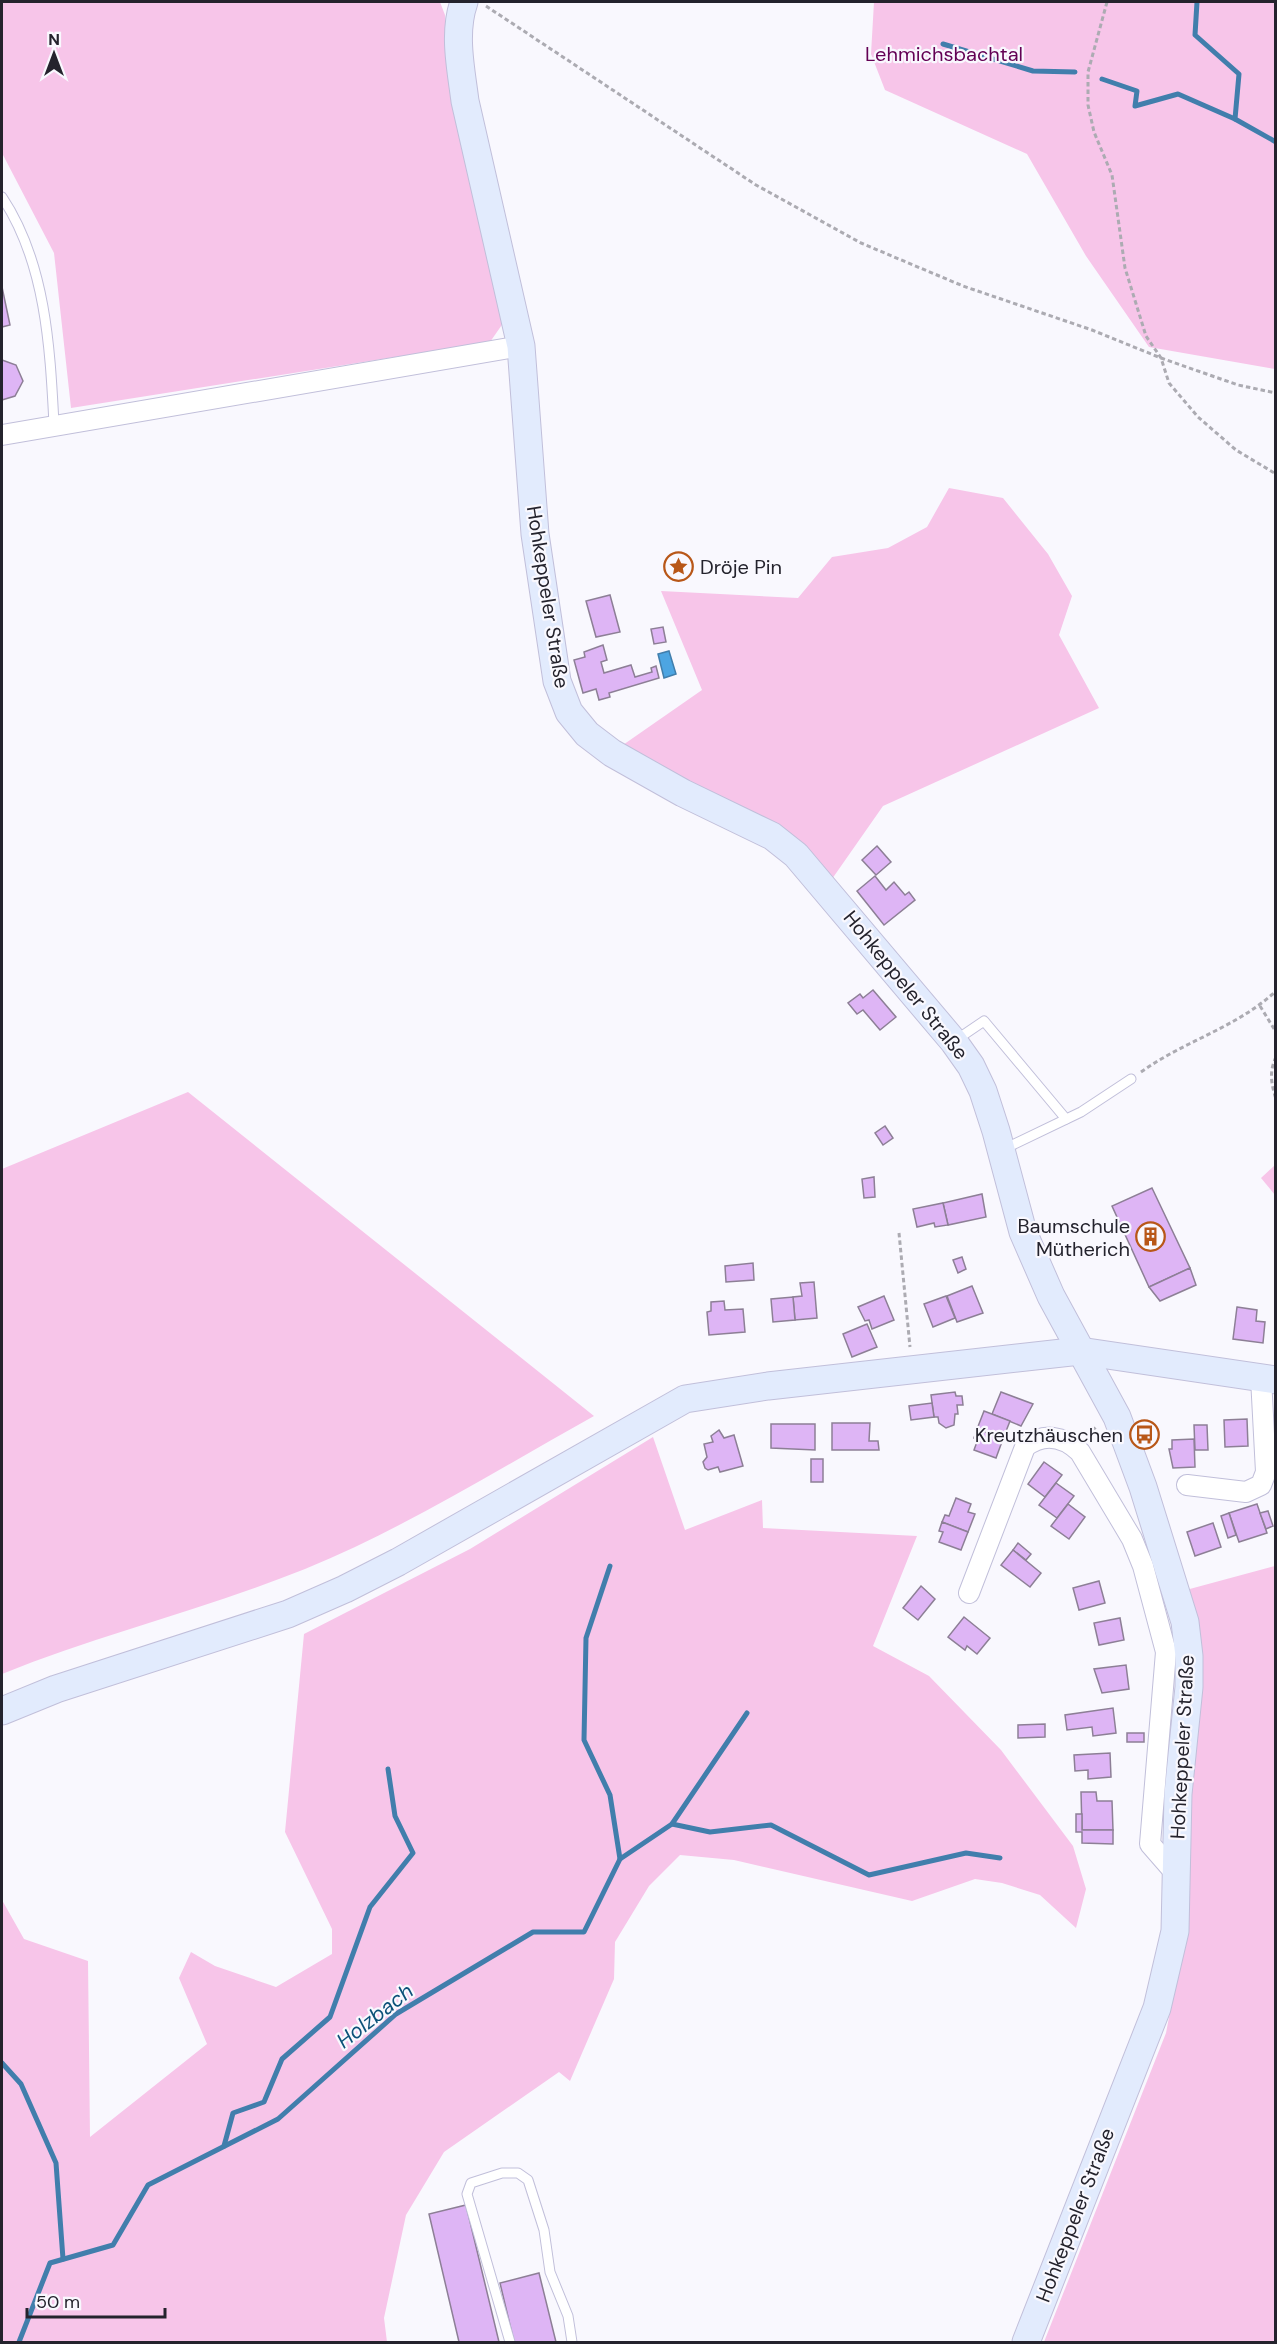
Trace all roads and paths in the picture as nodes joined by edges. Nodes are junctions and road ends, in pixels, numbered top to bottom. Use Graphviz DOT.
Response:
graph roads {
  1 [pos="480,2"];
  2 [pos="1107,2"];
  3 [pos="458,10"];
  4 [pos="2,197"];
  5 [pos="521,346"];
  6 [pos="1161,358"];
  7 [pos="1275,393"];
  8 [pos="54,424"];
  9 [pos="2,435"];
  10 [pos="1275,474"];
  11 [pos="1275,992"];
  12 [pos="1260,1006"];
  13 [pos="1275,1032"];
  14 [pos="954,1042"];
  15 [pos="1275,1057"];
  16 [pos="1131,1079"];
  17 [pos="1275,1099"];
  18 [pos="1066,1119"];
  19 [pos="1001,1150"];
  20 [pos="900,1233"];
  21 [pos="1080,1352"];
  22 [pos="912,1369"];
  23 [pos="1268,1379"];
  24 [pos="1187,1485"];
  25 [pos="969,1593"];
  26 [pos="2,1711"];
  27 [pos="1177,1875"];
  28 [pos="510,2343"];
  29 [pos="572,2343"];
  30 [pos="1026,2343"];
  1 -- 6 [label="path"];
  2 -- 6 [label="path"];
  3 -- 5 [label="street, Hohkeppeler Straße"];
  4 -- 8 [label="lane"];
  5 -- 8 [label="street"];
  5 -- 14 [label="street, Hohkeppeler Straße"];
  6 -- 7 [label="path"];
  6 -- 10 [label="path"];
  8 -- 9 [label="street"];
  11 -- 12 [label="path"];
  12 -- 13 [label="path"];
  12 -- 16 [label="path"];
  14 -- 18 [label="lane"];
  14 -- 19 [label="street, Hohkeppeler Straße"];
  15 -- 17 [label="path"];
  16 -- 18 [label="lane"];
  18 -- 19 [label="lane"];
  19 -- 21 [label="street, Hohkeppeler Straße"];
  20 -- 22 [label="path"];
  21 -- 22 [label="street"];
  21 -- 23 [label="street"];
  21 -- 27 [label="street, Hohkeppeler Straße"];
  22 -- 26 [label="street"];
  23 -- 24 [label="street"];
  25 -- 27 [label="street"];
  27 -- 30 [label="street, Hohkeppeler Straße"];
  28 -- 29 [label="lane"];
}
